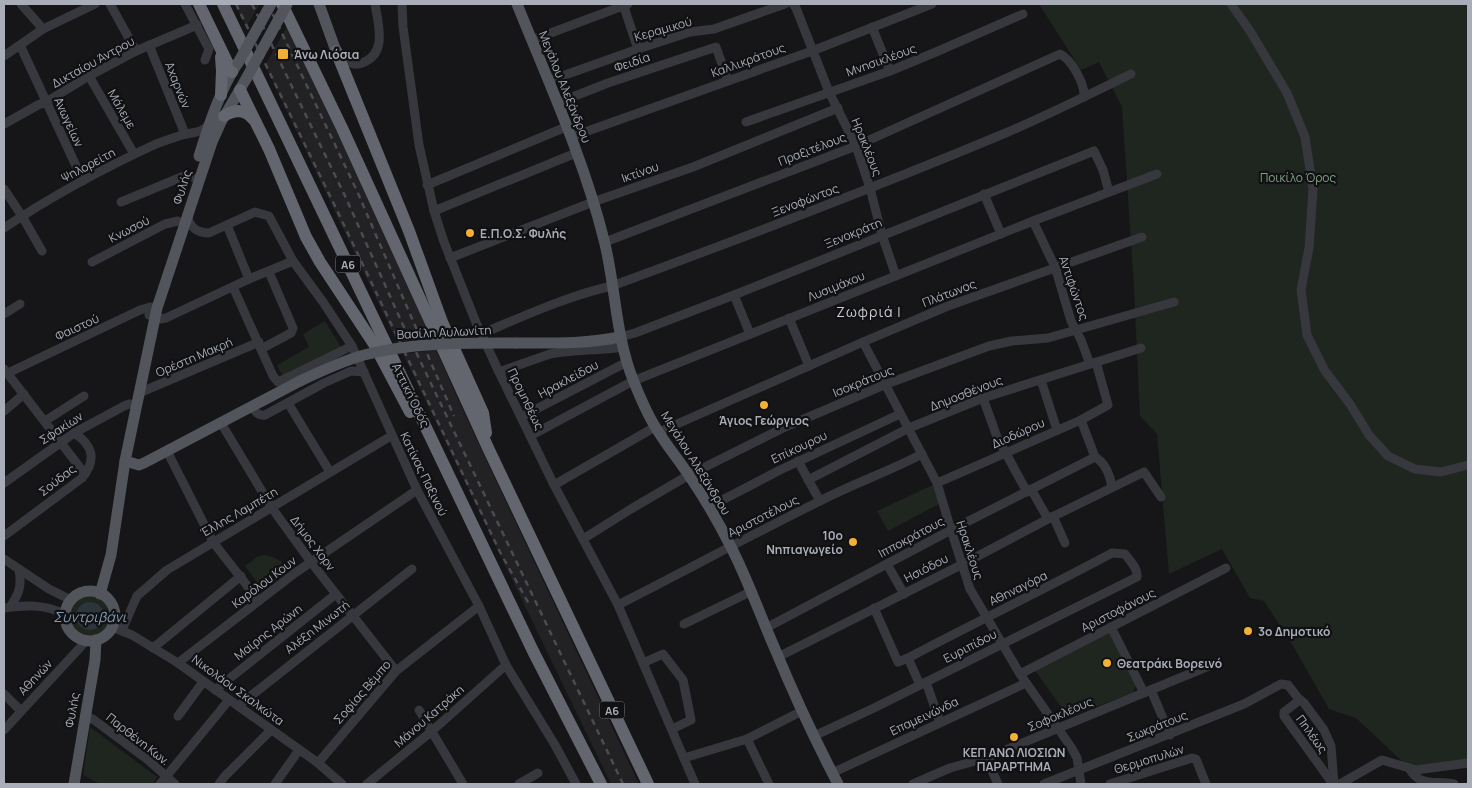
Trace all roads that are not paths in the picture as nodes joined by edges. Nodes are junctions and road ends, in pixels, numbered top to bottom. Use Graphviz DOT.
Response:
graph roads {
  1 [pos="21,4"];
  2 [pos="95,4"];
  3 [pos="110,4"];
  4 [pos="185,4"];
  5 [pos="199,4"];
  6 [pos="223,4"];
  7 [pos="271,4"];
  8 [pos="282,4"];
  9 [pos="287,4"];
  10 [pos="319,4"];
  11 [pos="375,4"];
  12 [pos="402,4"];
  13 [pos="625,4"];
  14 [pos="785,4"];
  15 [pos="793,4"];
  16 [pos="932,4"];
  17 [pos="1231,4"];
  18 [pos="521,5"];
  19 [pos="84,6"];
  20 [pos="1023,14"];
  21 [pos="197,25"];
  22 [pos="872,27"];
  23 [pos="44,29"];
  24 [pos="215,38"];
  25 [pos="532,40"];
  26 [pos="20,45"];
  27 [pos="149,45"];
  28 [pos="638,49"];
  29 [pos="136,51"];
  30 [pos="336,51"];
  31 [pos="812,51"];
  32 [pos="4,56"];
  33 [pos="205,60"];
  34 [pos="235,68"];
  35 [pos="890,71"];
  36 [pos="1131,74"];
  37 [pos="89,76"];
  38 [pos="548,81"];
  39 [pos="728,81"];
  40 [pos="243,84"];
  41 [pos="829,92"];
  42 [pos="221,95"];
  43 [pos="1084,97"];
  44 [pos="46,102"];
  45 [pos="557,103"];
  46 [pos="838,108"];
  47 [pos="224,116"];
  48 [pos="211,121"];
  49 [pos="255,121"];
  50 [pos="746,122"];
  51 [pos="4,124"];
  52 [pos="568,132"];
  53 [pos="187,134"];
  54 [pos="856,146"];
  55 [pos="200,153"];
  56 [pos="576,153"];
  57 [pos="134,154"];
  58 [pos="1157,174"];
  59 [pos="192,177"];
  60 [pos="83,182"];
  61 [pos="428,185"];
  62 [pos="870,188"];
  63 [pos="4,189"];
  64 [pos="1110,192"];
  65 [pos="984,194"];
  66 [pos="121,202"];
  67 [pos="593,202"];
  68 [pos="434,211"];
  69 [pos="22,216"];
  70 [pos="183,218"];
  71 [pos="1033,221"];
  72 [pos="227,225"];
  73 [pos="4,228"];
  74 [pos="1001,234"];
  75 [pos="882,235"];
  76 [pos="1142,237"];
  77 [pos="605,242"];
  78 [pos="42,251"];
  79 [pos="450,258"];
  80 [pos="293,261"];
  81 [pos="92,262"];
  82 [pos="1055,267"];
  83 [pos="268,272"];
  84 [pos="896,276"];
  85 [pos="249,279"];
  86 [pos="612,286"];
  87 [pos="233,287"];
  88 [pos="734,295"];
  89 [pos="1174,302"];
  90 [pos="20,304"];
  91 [pos="153,312"];
  92 [pos="4,314"];
  93 [pos="789,318"];
  94 [pos="1074,329"];
  95 [pos="481,334"];
  96 [pos="750,334"];
  97 [pos="621,342"];
  98 [pos="863,342"];
  99 [pos="260,346"];
  100 [pos="352,346"];
  101 [pos="1141,348"];
  102 [pos="626,362"];
  103 [pos="1093,363"];
  104 [pos="808,366"];
  105 [pos="5,371"];
  106 [pos="364,372"];
  107 [pos="499,372"];
  108 [pos="1041,380"];
  109 [pos="633,381"];
  110 [pos="884,385"];
  111 [pos="138,393"];
  112 [pos="24,394"];
  113 [pos="84,396"];
  114 [pos="983,398"];
  115 [pos="288,403"];
  116 [pos="136,405"];
  117 [pos="1108,405"];
  118 [pos="252,406"];
  119 [pos="4,410"];
  120 [pos="900,414"];
  121 [pos="521,417"];
  122 [pos="1081,420"];
  123 [pos="45,421"];
  124 [pos="221,423"];
  125 [pos="908,428"];
  126 [pos="657,430"];
  127 [pos="1057,430"];
  128 [pos="74,433"];
  129 [pos="391,436"];
  130 [pos="530,436"];
  131 [pos="61,442"];
  132 [pos="167,450"];
  133 [pos="489,450"];
  134 [pos="1006,453"];
  135 [pos="922,454"];
  136 [pos="1096,457"];
  137 [pos="798,461"];
  138 [pos="125,462"];
  139 [pos="1468,465"];
  140 [pos="330,472"];
  141 [pos="85,474"];
  142 [pos="689,475"];
  143 [pos="808,480"];
  144 [pos="4,483"];
  145 [pos="937,483"];
  146 [pos="554,485"];
  147 [pos="1112,487"];
  148 [pos="416,490"];
  149 [pos="1029,491"];
  150 [pos="1161,498"];
  151 [pos="820,501"];
  152 [pos="709,506"];
  153 [pos="272,508"];
  154 [pos="1051,518"];
  155 [pos="472,524"];
  156 [pos="950,530"];
  157 [pos="4,536"];
  158 [pos="584,539"];
  159 [pos="213,542"];
  160 [pos="1064,543"];
  161 [pos="731,547"];
  162 [pos="4,559"];
  163 [pos="311,562"];
  164 [pos="887,564"];
  165 [pos="962,565"];
  166 [pos="1226,568"];
  167 [pos="412,569"];
  168 [pos="19,570"];
  169 [pos="241,576"];
  170 [pos="1136,578"];
  171 [pos="752,591"];
  172 [pos="100,594"];
  173 [pos="336,594"];
  174 [pos="904,594"];
  175 [pos="71,600"];
  176 [pos="259,601"];
  177 [pos="618,605"];
  178 [pos="479,606"];
  179 [pos="7,608"];
  180 [pos="874,608"];
  181 [pos="65,614"];
  182 [pos="353,615"];
  183 [pos="987,617"];
  184 [pos="684,624"];
  185 [pos="1111,627"];
  186 [pos="766,628"];
  187 [pos="117,629"];
  188 [pos="91,641"];
  189 [pos="1003,643"];
  190 [pos="153,648"];
  191 [pos="778,657"];
  192 [pos="908,658"];
  193 [pos="178,663"];
  194 [pos="643,663"];
  195 [pos="1216,664"];
  196 [pos="506,665"];
  197 [pos="396,671"];
  198 [pos="1020,674"];
  199 [pos="203,682"];
  200 [pos="1026,682"];
  201 [pos="923,683"];
  202 [pos="1277,686"];
  203 [pos="215,690"];
  204 [pos="1147,691"];
  205 [pos="4,694"];
  206 [pos="1298,698"];
  207 [pos="229,700"];
  208 [pos="238,706"];
  209 [pos="420,710"];
  210 [pos="21,711"];
  211 [pos="802,711"];
  212 [pos="85,715"];
  213 [pos="178,716"];
  214 [pos="940,722"];
  215 [pos="672,728"];
  216 [pos="1058,729"];
  217 [pos="4,730"];
  218 [pos="271,730"];
  219 [pos="432,731"];
  220 [pos="1170,734"];
  221 [pos="814,736"];
  222 [pos="747,739"];
  223 [pos="299,750"];
  224 [pos="684,758"];
  225 [pos="986,758"];
  226 [pos="318,763"];
  227 [pos="1468,763"];
  228 [pos="1409,768"];
  229 [pos="1079,770"];
  230 [pos="538,773"];
  231 [pos="832,773"];
  232 [pos="162,780"];
  233 [pos="74,784"];
  234 [pos="175,784"];
  235 [pos="219,784"];
  236 [pos="275,784"];
  237 [pos="342,784"];
  238 [pos="368,784"];
  239 [pos="463,784"];
  240 [pos="519,784"];
  241 [pos="576,784"];
  242 [pos="601,784"];
  243 [pos="648,784"];
  244 [pos="696,784"];
  245 [pos="769,784"];
  246 [pos="838,784"];
  247 [pos="913,784"];
  248 [pos="998,784"];
  249 [pos="1044,784"];
  250 [pos="1081,784"];
  251 [pos="1110,784"];
  252 [pos="1206,784"];
  253 [pos="1333,784"];
  254 [pos="1340,784"];
  255 [pos="1454,784"];
  1 -- 23 [label="street"];
  2 -- 19 [label="street"];
  3 -- 29 [label="street"];
  4 -- 21 [label="street"];
  5 -- 24 [label="highway"];
  6 -- 155 [label="highway, Αττική Οδός / Α6"];
  7 -- 34 [label="main road, Φυλής, bridge"];
  8 -- 133 [label="highway, Α6"];
  9 -- 40 [label="main road, Φυλής, bridge"];
  10 -- 30 [label="main road"];
  11 -- 30 [label="street"];
  12 -- 61 [label="street, Προμηθέως"];
  13 -- 25 [label="street"];
  13 -- 28 [label="street"];
  14 -- 28 [label="street, Κεραμικού"];
  15 -- 31 [label="street, Ηρακλέους"];
  16 -- 22 [label="street, Καλλικράτους"];
  17 -- 139 [label="street"];
  18 -- 25 [label="main road, Μεγάλου Αλεξάνδρου"];
  19 -- 23 [label="street"];
  20 -- 35 [label="street, Μνησικλέους"];
  21 -- 27 [label="street, Δικταίου Άντρου"];
  21 -- 33 [label="street"];
  22 -- 31 [label="street, Καλλικράτους"];
  22 -- 35 [label="street"];
  23 -- 26 [label="street"];
  24 -- 34 [label="highway"];
  24 -- 42 [label="highway"];
  25 -- 38 [label="main road, Μεγάλου Αλεξάνδρου"];
  26 -- 32 [label="street"];
  26 -- 44 [label="street, Ανωγείων"];
  27 -- 29 [label="street, Δικταίου Άντρου"];
  27 -- 53 [label="street, Αχαρνών"];
  28 -- 38 [label="street, Κεραμικού"];
  29 -- 37 [label="street, Δικταίου Άντρου"];
  30 -- 133 [label="highway"];
  31 -- 39 [label="street, Καλλικράτους"];
  31 -- 41 [label="street, Ηρακλέους"];
  34 -- 40 [label="main road"];
  34 -- 42 [label="main road, Φυλής"];
  35 -- 41 [label="street, Μνησικλέους"];
  36 -- 43 [label="street, Ξενοφώντος"];
  37 -- 44 [label="street, Δικταίου Άντρου"];
  37 -- 57 [label="street, Μάλεμε"];
  38 -- 45 [label="main road, Μεγάλου Αλεξάνδρου"];
  39 -- 45 [label="street, Φειδία"];
  39 -- 52 [label="street, Καλλικράτους"];
  40 -- 47 [label="main road, Φυλής"];
  40 -- 49 [label="highway"];
  41 -- 46 [label="street, Ηρακλέους"];
  41 -- 50 [label="street, Μνησικλέους"];
  42 -- 48 [label="main road, Φυλής"];
  43 -- 54 [label="street, Πραξιτέλους"];
  43 -- 62 [label="street, Ξενοφώντος"];
  44 -- 51 [label="street, Δικταίου Άντρου"];
  44 -- 60 [label="street, Ανωγείων"];
  45 -- 52 [label="main road, Μεγάλου Αλεξάνδρου"];
  46 -- 54 [label="street, Ηρακλέους"];
  46 -- 67 [label="street, Ικτίνου"];
  47 -- 49 [label="highway"];
  47 -- 70 [label="main road, Φυλής"];
  48 -- 53 [label="street, Ψηλορείτη"];
  48 -- 55 [label="main road, Φυλής"];
  49 -- 155 [label="highway"];
  52 -- 56 [label="main road, Μεγάλου Αλεξάνδρου"];
  52 -- 61 [label="street, Καλλικράτους"];
  53 -- 55 [label="street"];
  53 -- 57 [label="street, Ψηλορείτη"];
  54 -- 62 [label="street, Ηρακλέους"];
  54 -- 77 [label="street, Πραξιτέλους"];
  55 -- 59 [label="main road, Φυλής"];
  56 -- 67 [label="main road, Μεγάλου Αλεξάνδρου"];
  56 -- 68 [label="street"];
  57 -- 60 [label="street, Ψηλορείτη"];
  58 -- 64 [label="street, Λυσιμάχου"];
  59 -- 66 [label="street"];
  59 -- 70 [label="main road, Φυλής"];
  60 -- 69 [label="street, Ψηλορείτη"];
  61 -- 68 [label="street, Προμηθέως"];
  62 -- 75 [label="street, Ηρακλέους"];
  62 -- 86 [label="street, Ξενοφώντος"];
  63 -- 69 [label="street"];
  64 -- 65 [label="street, Ξενοκράτη"];
  64 -- 71 [label="street, Λυσιμάχου"];
  65 -- 74 [label="street"];
  65 -- 75 [label="street, Ξενοκράτη"];
  67 -- 77 [label="main road, Μεγάλου Αλεξάνδρου"];
  67 -- 79 [label="street, Ικτίνου"];
  68 -- 79 [label="street, Προμηθέως"];
  69 -- 73 [label="street, Ψηλορείτη"];
  69 -- 78 [label="street"];
  70 -- 72 [label="street"];
  70 -- 81 [label="street, Κνωσού"];
  70 -- 91 [label="main road, Φυλής"];
  71 -- 74 [label="street, Λυσιμάχου"];
  71 -- 82 [label="street, Αντιφώντος"];
  72 -- 80 [label="street, Κατίνας Παξινού"];
  72 -- 85 [label="street"];
  74 -- 84 [label="street, Λυσιμάχου"];
  75 -- 84 [label="street, Ηρακλέους"];
  75 -- 88 [label="street, Ξενοκράτη"];
  76 -- 82 [label="street, Πλάτωνος"];
  77 -- 86 [label="main road, Μεγάλου Αλεξάνδρου"];
  79 -- 95 [label="street, Προμηθέως"];
  80 -- 83 [label="street, Φαιστού"];
  80 -- 100 [label="street, Κατίνας Παξινού"];
  82 -- 94 [label="street, Αντιφώντος"];
  82 -- 98 [label="street, Πλάτωνος"];
  83 -- 85 [label="street, Φαιστού"];
  83 -- 99 [label="street, Ορέστη Μακρή"];
  84 -- 93 [label="street, Λυσιμάχου"];
  85 -- 87 [label="street, Φαιστού"];
  86 -- 95 [label="street, Ξενοφώντος"];
  86 -- 97 [label="main road, Μεγάλου Αλεξάνδρου"];
  87 -- 91 [label="street, Φαιστού"];
  87 -- 99 [label="street"];
  88 -- 96 [label="street"];
  88 -- 97 [label="street, Ξενοκράτη"];
  89 -- 94 [label="street, Ισοκράτους"];
  90 -- 92 [label="street"];
  91 -- 105 [label="street, Φαιστού"];
  91 -- 111 [label="main road, Φυλής"];
  93 -- 96 [label="street, Λυσιμάχου"];
  93 -- 104 [label="street"];
  94 -- 103 [label="street, Αντιφώντος"];
  94 -- 110 [label="street, Ισοκράτους"];
  95 -- 107 [label="street, Προμηθέως"];
  96 -- 109 [label="street, Λυσιμάχου"];
  97 -- 102 [label="main road, Μεγάλου Αλεξάνδρου"];
  97 -- 107 [label="street, Ξενοκράτη"];
  97 -- 118 [label="main road, Βασίλη Αυλωνίτη, bridge"];
  98 -- 104 [label="street, Πλάτωνος"];
  98 -- 110 [label="street, Ηρακλέους"];
  99 -- 100 [label="street"];
  99 -- 111 [label="street, Ορέστη Μακρή"];
  100 -- 106 [label="street, Κατίνας Παξινού"];
  101 -- 103 [label="street, Δημοσθένους"];
  102 -- 109 [label="main road, Μεγάλου Αλεξάνδρου"];
  102 -- 121 [label="street, Ηρακλείδου"];
  103 -- 108 [label="street, Δημοσθένους"];
  103 -- 117 [label="street, Αντιφώντος"];
  104 -- 126 [label="street, Πλάτωνος"];
  105 -- 112 [label="street"];
  106 -- 115 [label="street"];
  106 -- 129 [label="street, Κατίνας Παξινού"];
  107 -- 121 [label="street, Προμηθέως"];
  108 -- 114 [label="street, Δημοσθένους"];
  108 -- 127 [label="street"];
  109 -- 126 [label="main road, Μεγάλου Αλεξάνδρου"];
  109 -- 130 [label="street, Λυσιμάχου"];
  110 -- 120 [label="street, Ηρακλέους"];
  110 -- 142 [label="street, Ισοκράτους"];
  111 -- 116 [label="main road, Φυλής"];
  112 -- 119 [label="street"];
  112 -- 123 [label="street"];
  113 -- 123 [label="street"];
  114 -- 125 [label="street, Δημοσθένους"];
  114 -- 134 [label="street"];
  115 -- 118 [label="street"];
  115 -- 140 [label="street"];
  116 -- 128 [label="street, Σφακίων"];
  116 -- 138 [label="main road, Φυλής"];
  117 -- 122 [label="street, Διοδώρου"];
  118 -- 124 [label="main road, Βασίλη Αυλωνίτη"];
  120 -- 125 [label="street, Ηρακλέους"];
  120 -- 137 [label="street, Επίκουρου"];
  121 -- 130 [label="street, Προμηθέως"];
  122 -- 127 [label="street, Διοδώρου"];
  122 -- 136 [label="street"];
  123 -- 131 [label="street"];
  124 -- 132 [label="main road, Βασίλη Αυλωνίτη"];
  124 -- 153 [label="street, Δήμος Χορν"];
  125 -- 135 [label="street, Ηρακλέους"];
  125 -- 143 [label="street, Δημοσθένους"];
  126 -- 142 [label="main road, Μεγάλου Αλεξάνδρου"];
  126 -- 146 [label="street, Πλάτωνος"];
  127 -- 134 [label="street, Διοδώρου"];
  128 -- 131 [label="street, Σφακίων"];
  128 -- 141 [label="street, Σούδας"];
  129 -- 140 [label="street, Έλλης Λαμπέτη"];
  129 -- 148 [label="street, Κατίνας Παξινού"];
  130 -- 146 [label="street, Προμηθέως"];
  131 -- 141 [label="street"];
  131 -- 144 [label="street, Σφακίων"];
  132 -- 138 [label="main road, Βασίλη Αυλωνίτη"];
  132 -- 159 [label="street"];
  133 -- 243 [label="highway, Α6"];
  134 -- 145 [label="street, Διοδώρου"];
  134 -- 149 [label="street"];
  135 -- 145 [label="street, Ηρακλέους"];
  135 -- 151 [label="street, Αριστοτέλους"];
  136 -- 147 [label="street"];
  136 -- 149 [label="street, Ιπποκράτους"];
  137 -- 143 [label="street"];
  137 -- 152 [label="street, Επίκουρου"];
  138 -- 172 [label="main road, Φυλής"];
  140 -- 153 [label="street, Έλλης Λαμπέτη"];
  141 -- 157 [label="street, Σούδας"];
  142 -- 152 [label="main road, Μεγάλου Αλεξάνδρου"];
  142 -- 158 [label="street, Ισοκράτους"];
  143 -- 151 [label="street"];
  145 -- 156 [label="street, Ηρακλέους"];
  146 -- 158 [label="street, Προμηθέως"];
  147 -- 150 [label="street, Ησιόδου"];
  147 -- 154 [label="street, Ησιόδου"];
  148 -- 163 [label="street, Καρόλου Κουν"];
  148 -- 178 [label="street, Κατίνας Παξινού"];
  149 -- 154 [label="street"];
  149 -- 156 [label="street, Ιπποκράτους"];
  151 -- 161 [label="street, Αριστοτέλους"];
  152 -- 161 [label="main road, Μεγάλου Αλεξάνδρου"];
  153 -- 159 [label="street, Έλλης Λαμπέτη"];
  153 -- 163 [label="street, Δήμος Χορν"];
  154 -- 160 [label="street"];
  154 -- 165 [label="street, Ησιόδου"];
  155 -- 242 [label="highway, Αττική Οδός / Α6"];
  156 -- 164 [label="street, Ιπποκράτους"];
  156 -- 165 [label="street, Ηρακλέους"];
  158 -- 177 [label="street, Προμηθέως"];
  159 -- 169 [label="street"];
  159 -- 187 [label="street, Έλλης Λαμπέτη"];
  161 -- 171 [label="main road, Μεγάλου Αλεξάνδρου"];
  161 -- 177 [label="street, Αριστοτέλους"];
  162 -- 168 [label="street"];
  163 -- 173 [label="street, Δήμος Χορν"];
  163 -- 176 [label="street, Καρόλου Κουν"];
  164 -- 174 [label="street"];
  164 -- 186 [label="street, Ιπποκράτους"];
  165 -- 174 [label="street, Ησιόδου"];
  165 -- 183 [label="street, Ηρακλέους"];
  166 -- 185 [label="street, Αριστοφάνους"];
  167 -- 182 [label="street, Αλέξη Μινωτή"];
  168 -- 175 [label="street"];
  168 -- 179 [label="street"];
  169 -- 176 [label="street"];
  169 -- 190 [label="street"];
  170 -- 183 [label="street, Αθηναγόρα"];
  170 -- 189 [label="street, Ευριπίδου"];
  171 -- 184 [label="street"];
  171 -- 186 [label="main road, Μεγάλου Αλεξάνδρου"];
  172 -- 175 [label="main road"];
  172 -- 187 [label="main road"];
  173 -- 182 [label="street, Δήμος Χορν"];
  173 -- 203 [label="street, Μαίρης Αρώνη"];
  174 -- 180 [label="street, Ησιόδου"];
  175 -- 181 [label="main road"];
  176 -- 193 [label="street, Καρόλου Κουν"];
  177 -- 194 [label="street, Προμηθέως"];
  178 -- 196 [label="street, Κατίνας Παξινού"];
  178 -- 197 [label="street, Σοφίας Βέμπο"];
  179 -- 181 [label="street"];
  180 -- 191 [label="street, Ησιόδου"];
  180 -- 192 [label="street, Αθηναγόρα"];
  181 -- 188 [label="main road"];
  182 -- 197 [label="street, Δήμος Χορν"];
  182 -- 208 [label="street, Αλέξη Μινωτή"];
  183 -- 189 [label="street, Ηρακλέους"];
  183 -- 192 [label="street, Αθηναγόρα"];
  185 -- 198 [label="street, Αριστοφάνους"];
  185 -- 204 [label="street"];
  186 -- 191 [label="main road, Μεγάλου Αλεξάνδρου"];
  187 -- 188 [label="main road"];
  187 -- 190 [label="street, Νικολάου Σκαλκώτα"];
  188 -- 210 [label="street, Αθηνών"];
  188 -- 212 [label="main road, Φυλής"];
  189 -- 198 [label="street, Ηρακλέους"];
  189 -- 201 [label="street, Ευριπίδου"];
  190 -- 193 [label="street, Νικολάου Σκαλκώτα"];
  191 -- 211 [label="main road, Μεγάλου Αλεξάνδρου"];
  192 -- 201 [label="street"];
  193 -- 199 [label="street, Νικολάου Σκαλκώτα"];
  194 -- 215 [label="street, Προμηθέως"];
  194 -- 215 [label="street"];
  195 -- 204 [label="street, Σοφοκλέους"];
  196 -- 219 [label="street, Μάνου Κατράκη"];
  196 -- 241 [label="street, Κατίνας Παξινού"];
  197 -- 226 [label="street, Σοφίας Βέμπο"];
  198 -- 200 [label="street, Ηρακλέους"];
  199 -- 203 [label="street, Νικολάου Σκαλκώτα"];
  199 -- 213 [label="street"];
  200 -- 214 [label="street, Επαμεινώνδα"];
  200 -- 216 [label="street, Ηρακλέους"];
  201 -- 214 [label="street"];
  201 -- 221 [label="street, Ευριπίδου"];
  202 -- 206 [label="street, Πηλέως"];
  202 -- 220 [label="street, Σωκράτους"];
  203 -- 207 [label="street, Νικολάου Σκαλκώτα"];
  204 -- 216 [label="street, Σοφοκλέους"];
  204 -- 220 [label="street"];
  205 -- 210 [label="street"];
  206 -- 253 [label="street"];
  206 -- 253 [label="street, Πηλέως"];
  207 -- 208 [label="street, Νικολάου Σκαλκώτα"];
  207 -- 232 [label="street"];
  208 -- 218 [label="street, Νικολάου Σκαλκώτα"];
  209 -- 219 [label="street"];
  210 -- 217 [label="street, Αθηνών"];
  211 -- 221 [label="main road, Μεγάλου Αλεξάνδρου"];
  211 -- 222 [label="street"];
  212 -- 232 [label="street, Παρθένη Κων."];
  212 -- 233 [label="main road, Φυλής"];
  214 -- 231 [label="street, Επαμεινώνδα"];
  215 -- 224 [label="street, Προμηθέως"];
  216 -- 225 [label="street, Σοφοκλέους"];
  216 -- 229 [label="street, Ηρακλέους"];
  218 -- 223 [label="street, Νικολάου Σκαλκώτα"];
  218 -- 235 [label="street"];
  219 -- 238 [label="street, Μάνου Κατράκη"];
  219 -- 239 [label="street"];
  220 -- 229 [label="street, Σωκράτους"];
  221 -- 231 [label="main road, Μεγάλου Αλεξάνδρου"];
  222 -- 224 [label="street"];
  222 -- 245 [label="street"];
  223 -- 226 [label="street, Νικολάου Σκαλκώτα"];
  223 -- 236 [label="street"];
  224 -- 244 [label="street, Προμηθέως"];
  225 -- 247 [label="street, Σοφοκλέους"];
  225 -- 248 [label="street"];
  226 -- 237 [label="street, Νικολάου Σκαλκώτα"];
  227 -- 228 [label="street"];
  228 -- 254 [label="street"];
  228 -- 255 [label="street"];
  229 -- 249 [label="street, Σωκράτους"];
  229 -- 250 [label="street, Ηρακλέους"];
  230 -- 240 [label="street"];
  231 -- 246 [label="main road, Μεγάλου Αλεξάνδρου"];
  232 -- 234 [label="street, Παρθένη Κων."];
  251 -- 252 [label="street, Θερμοπυλών"];
}
